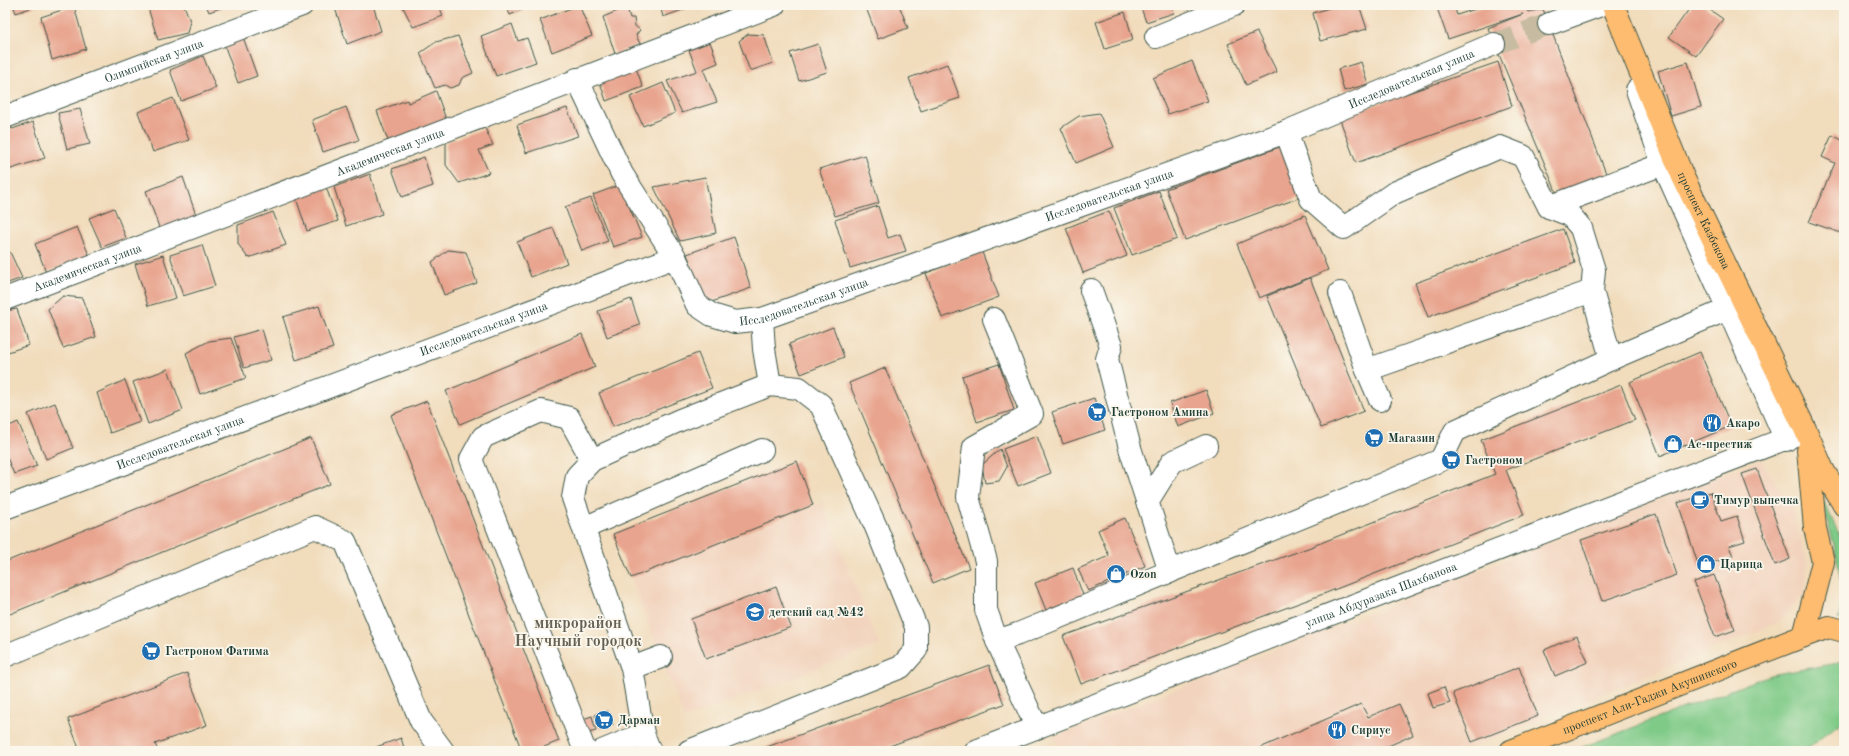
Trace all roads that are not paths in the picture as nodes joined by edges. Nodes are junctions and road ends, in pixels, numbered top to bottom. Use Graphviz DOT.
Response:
graph roads {
  1 [pos="302,5"];
  2 [pos="774,5"];
  3 [pos="1234,5"];
  4 [pos="1602,5"];
  5 [pos="1613,5"];
  6 [pos="1548,24"];
  7 [pos="1156,37"];
  8 [pos="1494,44"];
  9 [pos="577,79"];
  10 [pos="5,117"];
  11 [pos="1286,132"];
  12 [pos="1663,164"];
  13 [pos="1549,207"];
  14 [pos="675,256"];
  15 [pos="1091,290"];
  16 [pos="1592,291"];
  17 [pos="1340,293"];
  18 [pos="5,299"];
  19 [pos="1728,308"];
  20 [pos="994,319"];
  21 [pos="762,320"];
  22 [pos="1612,359"];
  23 [pos="1367,370"];
  24 [pos="770,385"];
  25 [pos="1380,400"];
  26 [pos="1806,431"];
  27 [pos="1786,440"];
  28 [pos="1206,446"];
  29 [pos="762,450"];
  30 [pos="592,460"];
  31 [pos="1147,502"];
  32 [pos="1844,505"];
  33 [pos="5,508"];
  34 [pos="584,528"];
  35 [pos="1170,572"];
  36 [pos="1844,631"];
  37 [pos="1804,636"];
  38 [pos="998,641"];
  39 [pos="5,656"];
  40 [pos="661,657"];
  41 [pos="632,668"];
  42 [pos="1037,728"];
  43 [pos="646,742"];
  44 [pos="443,751"];
  45 [pos="585,751"];
  46 [pos="602,751"];
  47 [pos="689,751"];
  48 [pos="976,751"];
  49 [pos="1511,751"];
  1 -- 10 [label="street, Олимпийская улица"];
  2 -- 9 [label="street, Академическая улица"];
  3 -- 7 [label="street"];
  4 -- 6 [label="street"];
  4 -- 12 [label="street"];
  5 -- 26 [label="highway, проспект Казбекова"];
  8 -- 11 [label="street, Исследовательская улица"];
  9 -- 14 [label="street"];
  9 -- 18 [label="street, Академическая улица"];
  11 -- 13 [label="street"];
  11 -- 21 [label="street, Исследовательская улица"];
  12 -- 13 [label="street"];
  12 -- 19 [label="street"];
  13 -- 16 [label="street"];
  14 -- 21 [label="street, Исследовательская улица"];
  14 -- 33 [label="street, Исследовательская улица"];
  15 -- 31 [label="street"];
  16 -- 22 [label="street"];
  16 -- 23 [label="street"];
  17 -- 23 [label="street"];
  19 -- 22 [label="street"];
  19 -- 27 [label="street"];
  20 -- 38 [label="street"];
  21 -- 24 [label="street"];
  22 -- 35 [label="street"];
  23 -- 25 [label="street"];
  24 -- 30 [label="street"];
  24 -- 47 [label="street"];
  26 -- 27 [label="street, улица Абдуразака Шахбанова"];
  26 -- 32 [label="highway, проспект Казбекова"];
  26 -- 37 [label="highway"];
  27 -- 42 [label="street, улица Абдуразака Шахбанова"];
  28 -- 31 [label="street"];
  29 -- 34 [label="street"];
  30 -- 34 [label="street"];
  30 -- 45 [label="street"];
  31 -- 35 [label="street"];
  34 -- 41 [label="street"];
  35 -- 38 [label="street"];
  36 -- 37 [label="highway, проспект Али-Гаджи Акушинского"];
  37 -- 49 [label="highway, проспект Али-Гаджи Акушинского"];
  38 -- 42 [label="street"];
  39 -- 44 [label="street"];
  40 -- 41 [label="street"];
  41 -- 43 [label="street"];
  42 -- 48 [label="street, улица Абдуразака Шахбанова"];
  43 -- 46 [label="street"];
}
